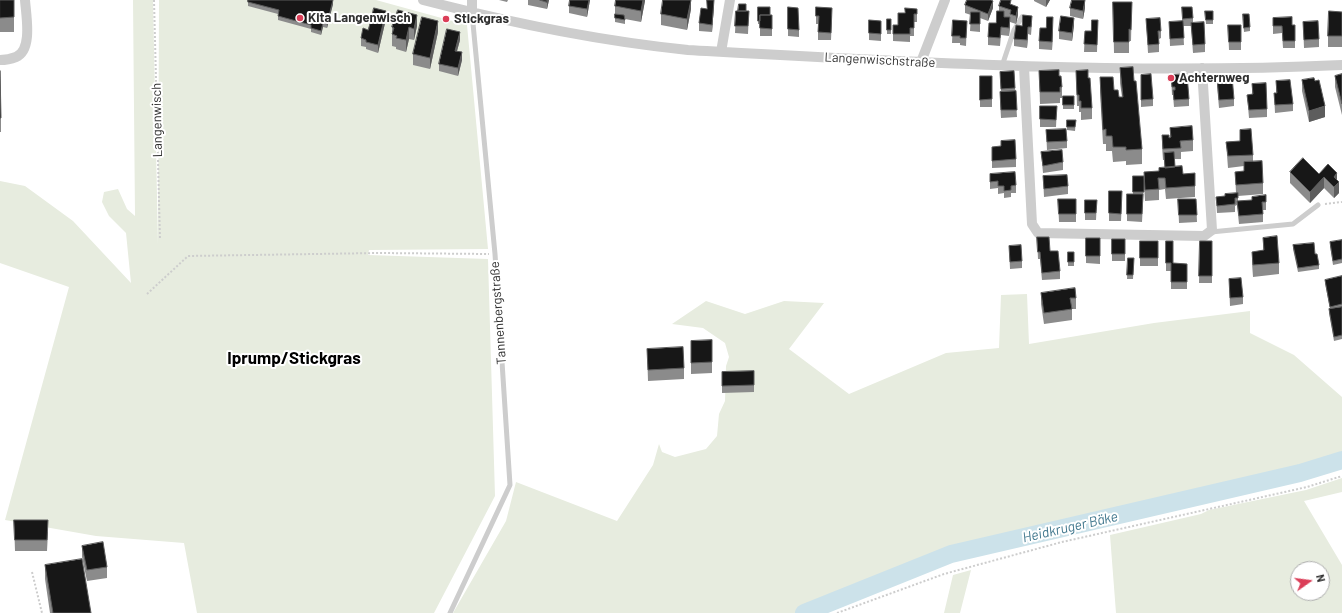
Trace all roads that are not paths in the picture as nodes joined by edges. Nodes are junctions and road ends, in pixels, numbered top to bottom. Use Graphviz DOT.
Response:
graph roads {
  1 [pos="25,0"];
  2 [pos="423,0"];
  3 [pos="472,0"];
  4 [pos="730,0"];
  5 [pos="946,0"];
  6 [pos="472,13"];
  7 [pos="1022,17"];
  8 [pos="720,52"];
  9 [pos="0,60"];
  10 [pos="921,62"];
  11 [pos="1342,65"];
  12 [pos="1002,66"];
  13 [pos="1024,67"];
  14 [pos="1202,68"];
  15 [pos="1318,205"];
  16 [pos="1209,232"];
  17 [pos="450,613"];
  1 -- 9 [label="street"];
  2 -- 6 [label="street, Langenwischstraße"];
  3 -- 6 [label="street, Tannenbergstraße"];
  4 -- 8 [label="street"];
  5 -- 10 [label="street"];
  6 -- 8 [label="street, Langenwischstraße"];
  6 -- 17 [label="lane, Tannenbergstraße"];
  7 -- 12 [label="lane"];
  8 -- 10 [label="street, Langenwischstraße"];
  10 -- 12 [label="street, Langenwischstraße"];
  11 -- 14 [label="street, Langenwischstraße"];
  12 -- 13 [label="street, Langenwischstraße"];
  13 -- 14 [label="street, Langenwischstraße"];
  13 -- 16 [label="street"];
  14 -- 16 [label="street"];
  15 -- 16 [label="lane"];
}
